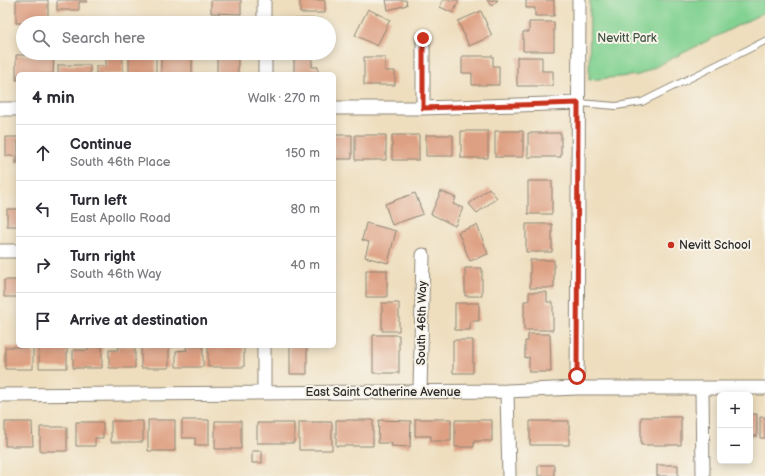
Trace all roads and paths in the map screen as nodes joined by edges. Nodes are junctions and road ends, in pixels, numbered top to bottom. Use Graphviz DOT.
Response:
graph roads {
  1 [pos="264,0"];
  2 [pos="578,0"];
  3 [pos="264,16"];
  4 [pos="423,38"];
  5 [pos="765,41"];
  6 [pos="265,60"];
  7 [pos="265,72"];
  8 [pos="578,103"];
  9 [pos="336,108"];
  10 [pos="423,108"];
  11 [pos="0,109"];
  12 [pos="16,109"];
  13 [pos="0,251"];
  14 [pos="16,251"];
  15 [pos="423,255"];
  16 [pos="264,348"];
  17 [pos="577,388"];
  18 [pos="702,388"];
  19 [pos="765,388"];
  20 [pos="420,391"];
  21 [pos="507,391"];
  22 [pos="264,393"];
  23 [pos="0,395"];
  24 [pos="509,476"];
  25 [pos="703,476"];
  1 -- 3 [label="street"];
  2 -- 8 [label="street"];
  4 -- 10 [label="street"];
  5 -- 8 [label="lane"];
  6 -- 7 [label="street"];
  8 -- 10 [label="street"];
  8 -- 17 [label="street"];
  9 -- 10 [label="street"];
  11 -- 12 [label="street"];
  13 -- 14 [label="street"];
  15 -- 20 [label="street, South 46th Way"];
  16 -- 22 [label="street"];
  17 -- 18 [label="street, East Saint Catherine Avenue"];
  17 -- 21 [label="street, East Saint Catherine Avenue"];
  18 -- 19 [label="street, East Saint Catherine Avenue"];
  18 -- 25 [label="street"];
  20 -- 21 [label="street, East Saint Catherine Avenue"];
  20 -- 22 [label="street, East Saint Catherine Avenue"];
  21 -- 24 [label="street"];
  22 -- 23 [label="street, East Saint Catherine Avenue"];
}
